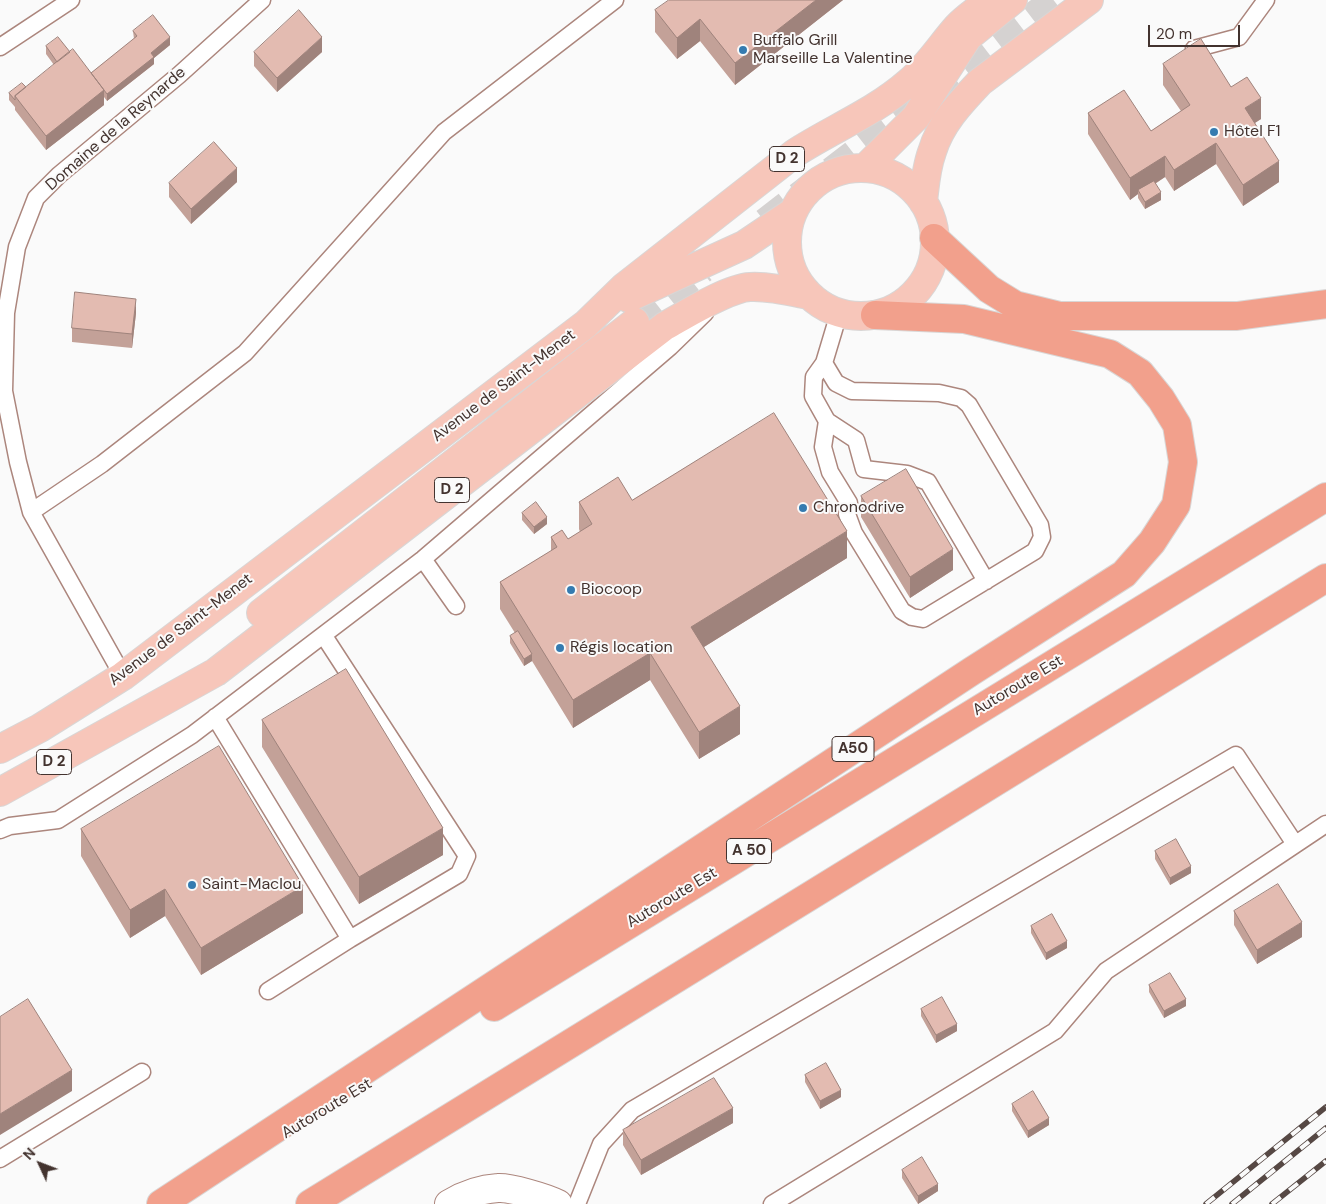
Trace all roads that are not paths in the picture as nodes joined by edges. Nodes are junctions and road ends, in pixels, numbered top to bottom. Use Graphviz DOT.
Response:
graph roads {
  1 [pos="71,0"];
  2 [pos="262,0"];
  3 [pos="615,0"];
  4 [pos="990,0"];
  5 [pos="1013,0"];
  6 [pos="1089,0"];
  7 [pos="1266,0"];
  8 [pos="0,47"];
  9 [pos="1194,49"];
  10 [pos="865,168"];
  11 [pos="923,202"];
  12 [pos="793,212"];
  13 [pos="934,238"];
  14 [pos="808,295"];
  15 [pos="723,296"];
  16 [pos="1326,304"];
  17 [pos="839,314"];
  18 [pos="876,316"];
  19 [pos="635,322"];
  20 [pos="586,324"];
  21 [pos="824,363"];
  22 [pos="827,421"];
  23 [pos="1326,497"];
  24 [pos="31,512"];
  25 [pos="423,559"];
  26 [pos="1326,578"];
  27 [pos="986,581"];
  28 [pos="456,606"];
  29 [pos="324,636"];
  30 [pos="123,676"];
  31 [pos="215,717"];
  32 [pos="109,733"];
  33 [pos="0,749"];
  34 [pos="0,792"];
  35 [pos="1326,824"];
  36 [pos="0,830"];
  37 [pos="1295,844"];
  38 [pos="350,940"];
  39 [pos="268,991"];
  40 [pos="142,1072"];
  41 [pos="0,1159"];
  42 [pos="162,1204"];
  43 [pos="172,1204"];
  44 [pos="310,1204"];
  45 [pos="449,1204"];
  46 [pos="558,1204"];
  47 [pos="577,1204"];
  48 [pos="772,1204"];
  1 -- 8 [label="lane"];
  2 -- 24 [label="lane, Domaine de la Reynarde"];
  3 -- 24 [label="lane"];
  4 -- 20 [label="main road, Avenue de Saint-Menet / D 2"];
  5 -- 10 [label="main road"];
  6 -- 11 [label="main road"];
  7 -- 9 [label="lane"];
  10 -- 11 [label="main road"];
  10 -- 12 [label="main road"];
  11 -- 13 [label="main road"];
  12 -- 14 [label="main road"];
  12 -- 20 [label="main road, D 2"];
  13 -- 16 [label="highway"];
  13 -- 18 [label="main road"];
  14 -- 15 [label="main road, D 2"];
  14 -- 17 [label="main road"];
  15 -- 25 [label="lane"];
  15 -- 32 [label="main road, D 2"];
  17 -- 18 [label="main road"];
  17 -- 21 [label="lane"];
  18 -- 42 [label="highway, A50"];
  19 -- 32 [label="main road, D 2"];
  20 -- 30 [label="main road, Avenue de Saint-Menet / D 2"];
  21 -- 22 [label="lane"];
  21 -- 27 [label="lane"];
  22 -- 27 [label="lane"];
  22 -- 27 [label="lane"];
  23 -- 43 [label="highway, Autoroute Est / A 50"];
  24 -- 30 [label="lane, Domaine de la Reynarde"];
  25 -- 28 [label="lane"];
  25 -- 29 [label="lane"];
  26 -- 44 [label="highway"];
  29 -- 31 [label="lane"];
  29 -- 38 [label="lane"];
  30 -- 33 [label="main road, Avenue de Saint-Menet / D 2"];
  31 -- 36 [label="lane"];
  31 -- 38 [label="lane"];
  32 -- 34 [label="main road, D 2"];
  35 -- 37 [label="lane"];
  37 -- 47 [label="lane"];
  37 -- 48 [label="lane"];
  38 -- 39 [label="lane"];
  40 -- 41 [label="lane"];
  45 -- 46 [label="street"];
}
